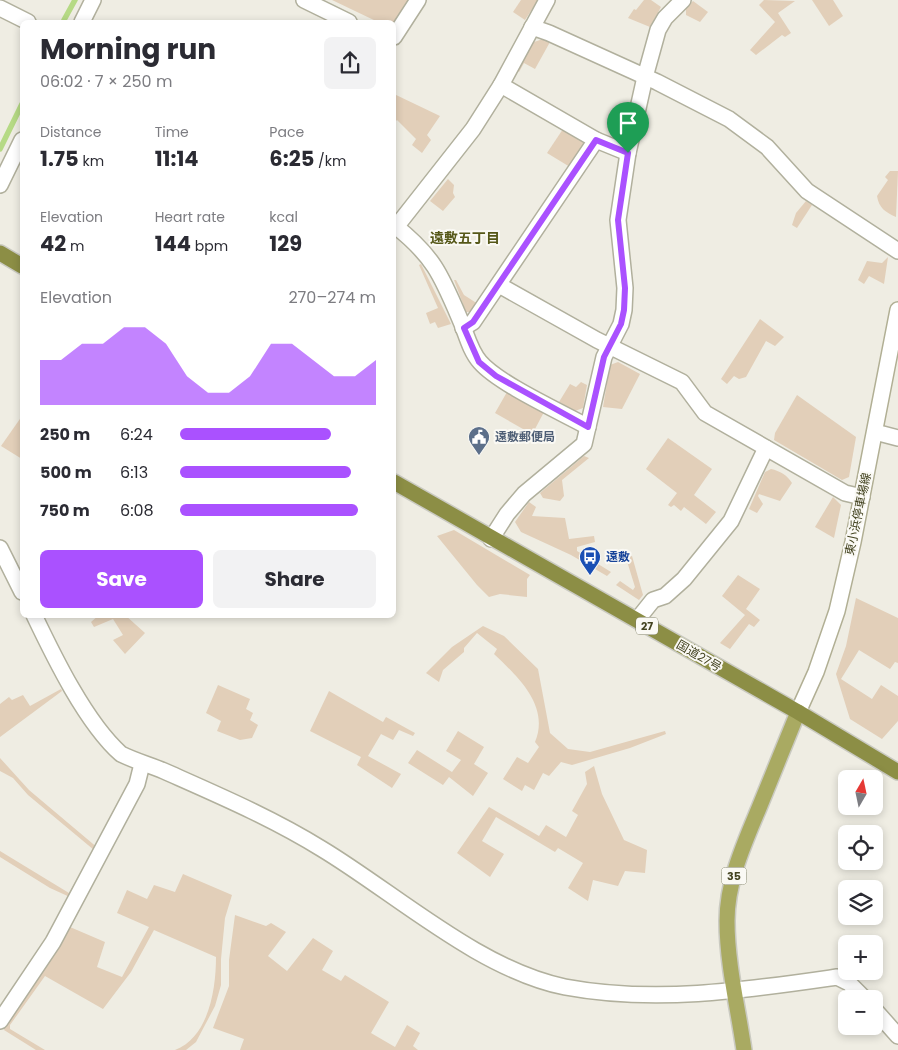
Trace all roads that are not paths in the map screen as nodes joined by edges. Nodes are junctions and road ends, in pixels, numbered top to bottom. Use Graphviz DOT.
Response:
graph roads {
  1 [pos="93,0"];
  2 [pos="304,0"];
  3 [pos="418,0"];
  4 [pos="547,0"];
  5 [pos="682,0"];
  6 [pos="8,7"];
  7 [pos="25,20"];
  8 [pos="83,20"];
  9 [pos="345,20"];
  10 [pos="532,27"];
  11 [pos="396,34"];
  12 [pos="645,77"];
  13 [pos="501,85"];
  14 [pos="596,140"];
  15 [pos="20,144"];
  16 [pos="628,153"];
  17 [pos="0,185"];
  18 [pos="396,225"];
  19 [pos="396,227"];
  20 [pos="898,251"];
  21 [pos="0,253"];
  22 [pos="20,265"];
  23 [pos="499,285"];
  24 [pos="898,310"];
  25 [pos="464,328"];
  26 [pos="610,346"];
  27 [pos="588,427"];
  28 [pos="875,432"];
  29 [pos="898,438"];
  30 [pos="766,448"];
  31 [pos="396,483"];
  32 [pos="862,497"];
  33 [pos="491,539"];
  34 [pos="0,548"];
  35 [pos="20,588"];
  36 [pos="36,618"];
  37 [pos="637,620"];
  38 [pos="798,712"];
  39 [pos="142,764"];
  40 [pos="898,772"];
  41 [pos="857,990"];
  42 [pos="736,992"];
  43 [pos="883,1019"];
  44 [pos="0,1021"];
  45 [pos="898,1036"];
  46 [pos="744,1050"];
  1 -- 8 [label="street"];
  2 -- 9 [label="street"];
  3 -- 11 [label="street"];
  4 -- 10 [label="street"];
  5 -- 12 [label="street"];
  6 -- 7 [label="street"];
  10 -- 12 [label="street"];
  10 -- 13 [label="street"];
  12 -- 16 [label="street"];
  12 -- 20 [label="street"];
  13 -- 14 [label="street"];
  13 -- 18 [label="street"];
  14 -- 16 [label="street"];
  14 -- 23 [label="street"];
  15 -- 17 [label="street"];
  16 -- 26 [label="street"];
  19 -- 25 [label="street"];
  21 -- 22 [label="highway"];
  23 -- 25 [label="street"];
  23 -- 26 [label="street"];
  24 -- 28 [label="street, 東小浜停車場線"];
  25 -- 27 [label="street"];
  26 -- 27 [label="street"];
  26 -- 30 [label="street"];
  27 -- 33 [label="street"];
  28 -- 29 [label="street"];
  28 -- 32 [label="street, 東小浜停車場線"];
  30 -- 32 [label="street"];
  30 -- 37 [label="street"];
  31 -- 33 [label="highway, 国道27号 / 27"];
  32 -- 38 [label="street, 東小浜停車場線"];
  33 -- 37 [label="highway, 国道27号 / 27"];
  34 -- 35 [label="street"];
  36 -- 39 [label="street"];
  37 -- 38 [label="highway, 国道27号 / 27"];
  38 -- 40 [label="highway, 国道27号 / 27"];
  38 -- 42 [label="main road, 35"];
  39 -- 42 [label="street"];
  39 -- 44 [label="street"];
  41 -- 42 [label="street"];
  42 -- 46 [label="main road, 35"];
  43 -- 45 [label="street"];
}
